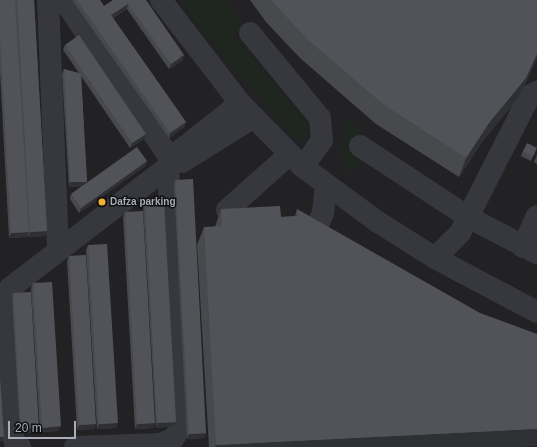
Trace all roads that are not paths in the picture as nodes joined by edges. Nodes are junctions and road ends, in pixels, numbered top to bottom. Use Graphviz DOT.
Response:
graph roads {
  1 [pos="48,0"];
  2 [pos="64,0"];
  3 [pos="161,0"];
  4 [pos="250,34"];
  5 [pos="537,92"];
  6 [pos="247,110"];
  7 [pos="360,146"];
  8 [pos="296,161"];
  9 [pos="171,165"];
  10 [pos="326,186"];
  11 [pos="227,210"];
  12 [pos="537,216"];
  13 [pos="468,217"];
  14 [pos="311,239"];
  15 [pos="530,250"];
  16 [pos="58,251"];
  17 [pos="435,258"];
  18 [pos="537,312"];
  19 [pos="20,447"];
  20 [pos="75,447"];
  1 -- 16 [label="street"];
  2 -- 9 [label="street"];
  3 -- 6 [label="street"];
  4 -- 8 [label="street"];
  5 -- 13 [label="street"];
  6 -- 8 [label="street"];
  6 -- 9 [label="street"];
  7 -- 13 [label="street"];
  8 -- 10 [label="street"];
  8 -- 11 [label="street"];
  9 -- 16 [label="street"];
  9 -- 20 [label="street"];
  10 -- 14 [label="street"];
  10 -- 17 [label="street"];
  12 -- 15 [label="street"];
  13 -- 15 [label="street"];
  13 -- 17 [label="street"];
  16 -- 19 [label="street"];
  17 -- 18 [label="street"];
}
